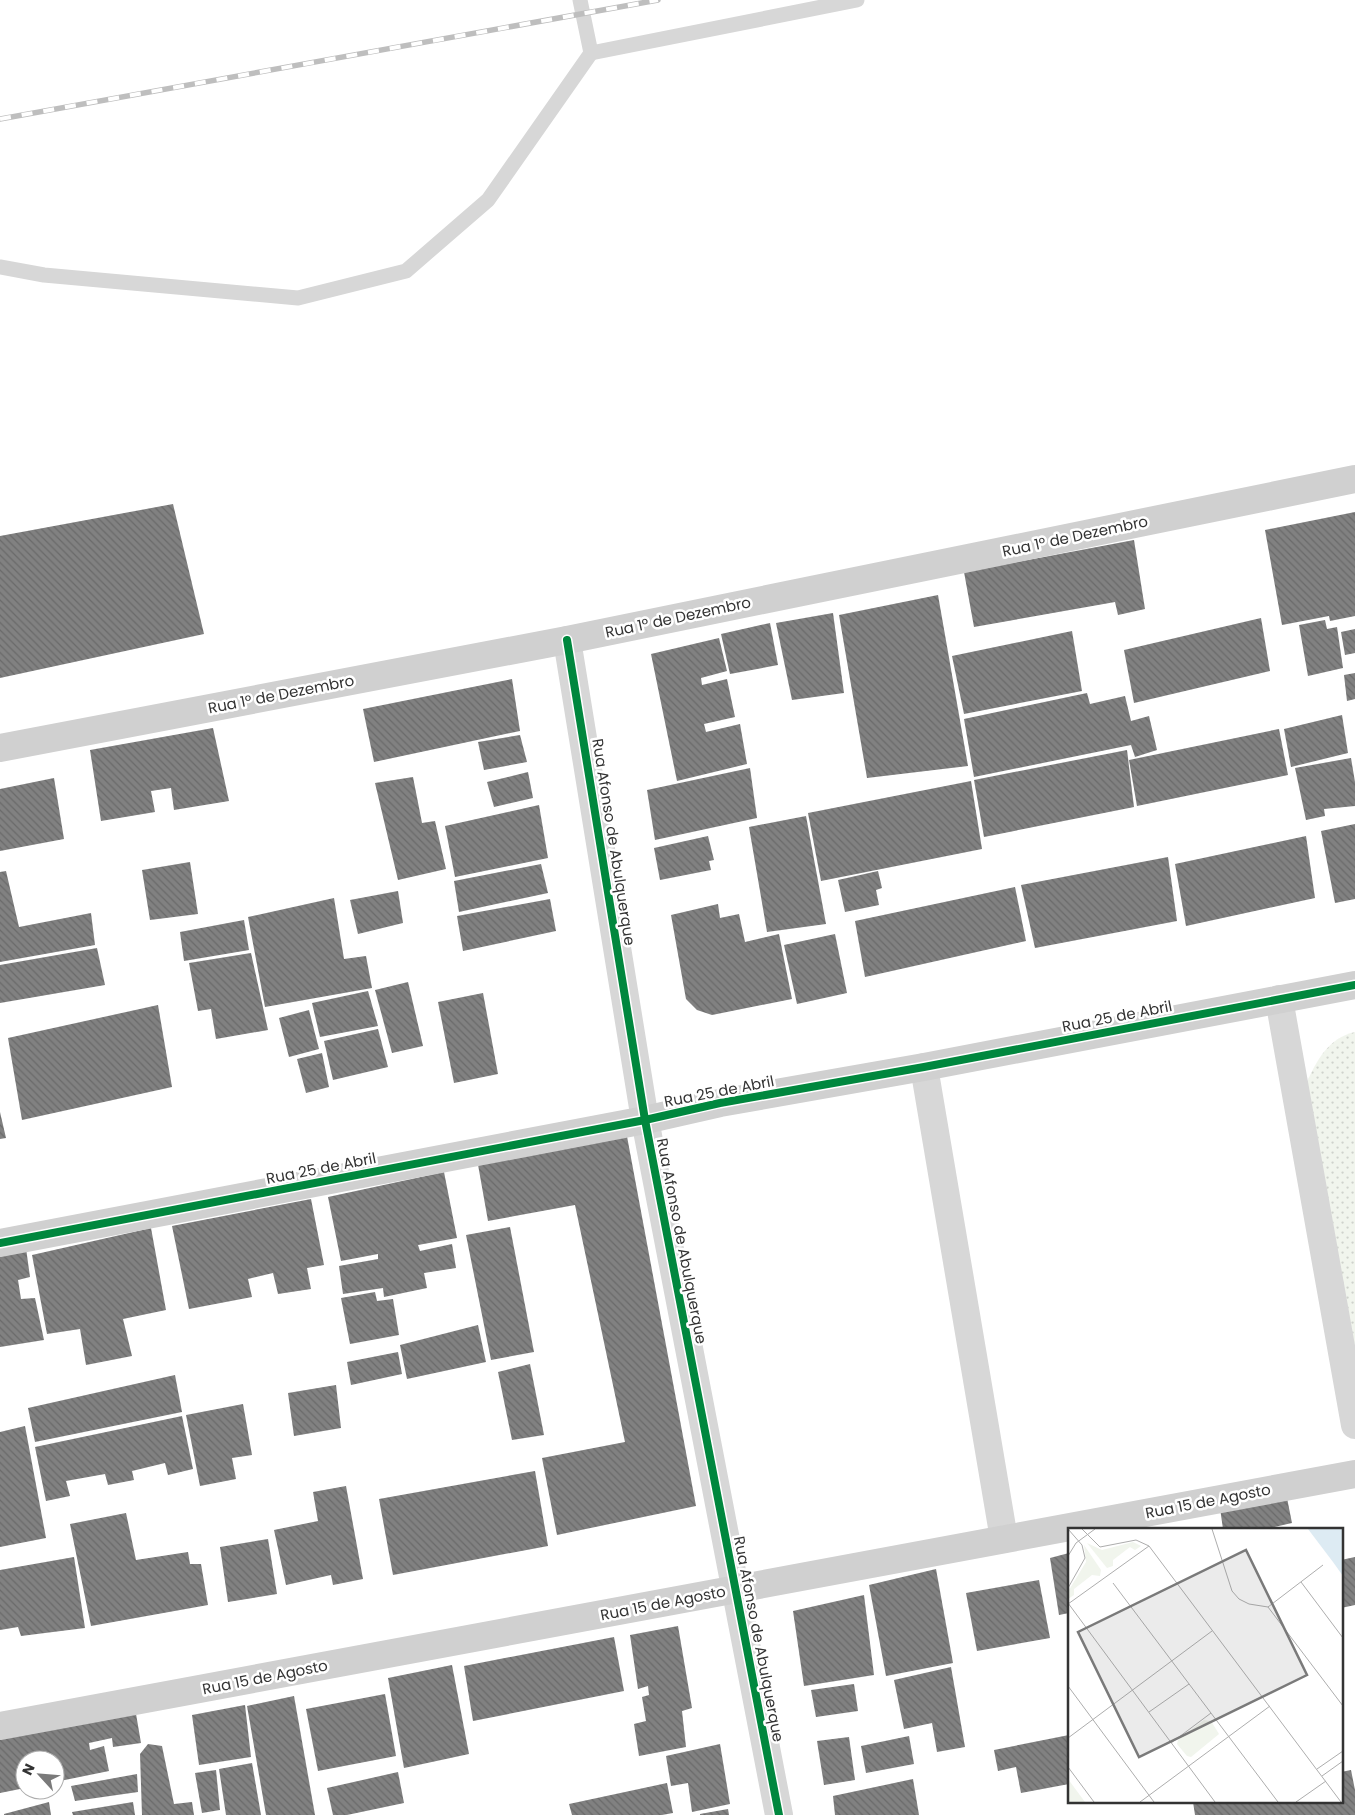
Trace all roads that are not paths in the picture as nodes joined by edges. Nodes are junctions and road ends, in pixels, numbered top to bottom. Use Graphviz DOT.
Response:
graph roads {
  1 [pos="580,0"];
  2 [pos="857,0"];
  3 [pos="591,53"];
  4 [pos="0,267"];
  5 [pos="1355,479"];
  6 [pos="567,640"];
  7 [pos="0,748"];
  8 [pos="1355,985"];
  9 [pos="1279,999"];
  10 [pos="924,1067"];
  11 [pos="644,1120"];
  12 [pos="0,1243"];
  13 [pos="1355,1425"];
  14 [pos="1355,1474"];
  15 [pos="1004,1539"];
  16 [pos="736,1589"];
  17 [pos="0,1726"];
  18 [pos="779,1815"];
  1 -- 3 [label="lane"];
  2 -- 3 [label="lane"];
  3 -- 4 [label="lane"];
  5 -- 6 [label="main road, Rua 1º de Dezembro"];
  6 -- 7 [label="main road, Rua 1º de Dezembro"];
  6 -- 11 [label="street, Rua Afonso de Abulquerque"];
  8 -- 9 [label="main road, Rua 25 de Abril"];
  9 -- 10 [label="main road, Rua 25 de Abril"];
  9 -- 13 [label="street"];
  10 -- 11 [label="main road, Rua 25 de Abril"];
  10 -- 15 [label="street"];
  11 -- 12 [label="main road, Rua 25 de Abril"];
  11 -- 16 [label="street, Rua Afonso de Abulquerque"];
  14 -- 15 [label="main road, Rua 15 de Agosto"];
  15 -- 16 [label="main road, Rua 15 de Agosto"];
  16 -- 17 [label="main road, Rua 15 de Agosto"];
  16 -- 18 [label="street, Rua Afonso de Abulquerque"];
}
